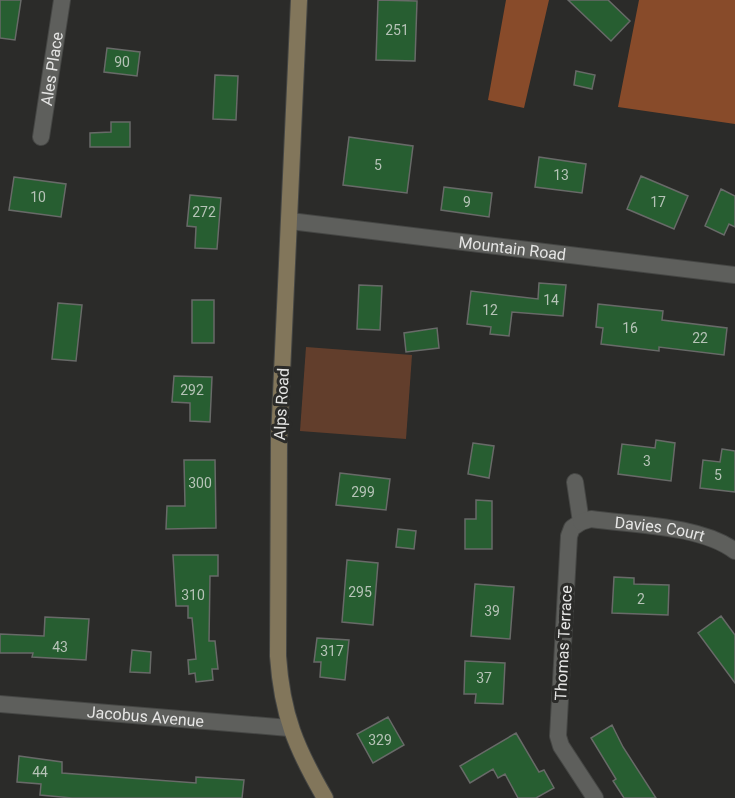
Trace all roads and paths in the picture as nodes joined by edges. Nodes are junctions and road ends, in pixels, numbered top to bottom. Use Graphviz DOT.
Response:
graph roads {
  1 [pos="62,0"];
  2 [pos="299,0"];
  3 [pos="41,137"];
  4 [pos="290,221"];
  5 [pos="735,275"];
  6 [pos="575,482"];
  7 [pos="581,522"];
  8 [pos="735,551"];
  9 [pos="0,705"];
  10 [pos="289,728"];
  11 [pos="325,798"];
  12 [pos="595,798"];
  1 -- 3 [label="street, Ales Place"];
  2 -- 4 [label="main road, Alps Road"];
  4 -- 5 [label="street, Mountain Road"];
  4 -- 10 [label="main road, Alps Road"];
  6 -- 7 [label="street"];
  7 -- 8 [label="street, Davies Court"];
  7 -- 12 [label="street, Thomas Terrace"];
  9 -- 10 [label="street, Jacobus Avenue"];
  10 -- 11 [label="main road, Alps Road"];
}
